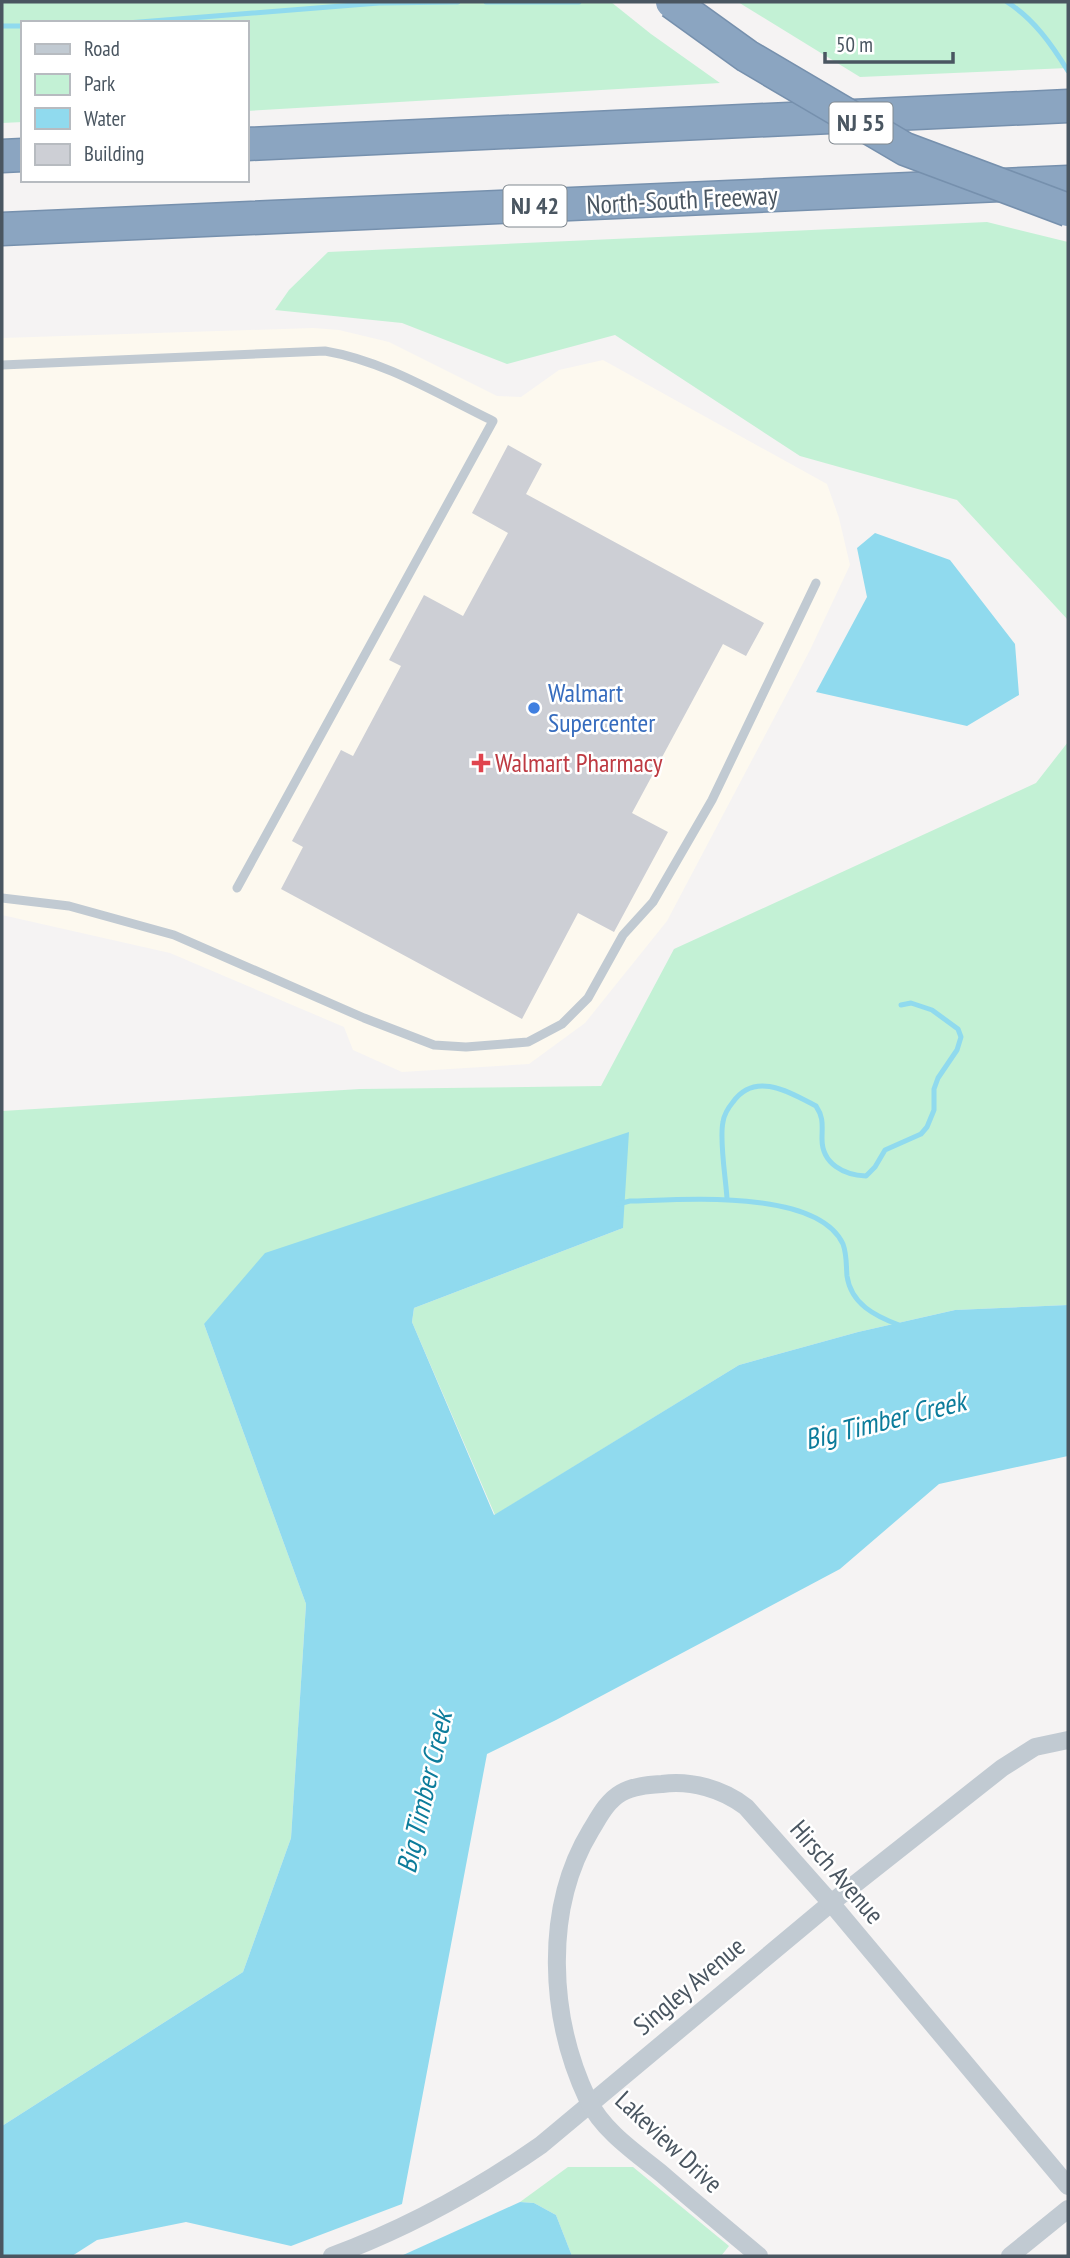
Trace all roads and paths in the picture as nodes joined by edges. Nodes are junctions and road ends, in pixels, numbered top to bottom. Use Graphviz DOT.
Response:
graph roads {
  1 [pos="672,2"];
  2 [pos="1068,106"];
  3 [pos="248,144"];
  4 [pos="21,155"];
  5 [pos="2,156"];
  6 [pos="1068,183"];
  7 [pos="1068,210"];
  8 [pos="2,229"];
  9 [pos="2,365"];
  10 [pos="816,583"];
  11 [pos="237,888"];
  12 [pos="2,898"];
  13 [pos="1068,1740"];
  14 [pos="831,1903"];
  15 [pos="560,1923"];
  16 [pos="589,2103"];
  17 [pos="1068,2186"];
  18 [pos="1068,2209"];
  19 [pos="332,2256"];
  20 [pos="759,2256"];
  21 [pos="1010,2256"];
  1 -- 7 [label="highway, NJ 55, bridge"];
  2 -- 3 [label="highway"];
  4 -- 5 [label="highway"];
  6 -- 8 [label="highway, North-South Freeway / NJ 42"];
  9 -- 11 [label="lane"];
  10 -- 12 [label="lane"];
  13 -- 14 [label="street, Singley Avenue"];
  14 -- 15 [label="street, Hirsch Avenue"];
  14 -- 16 [label="street, Singley Avenue"];
  14 -- 17 [label="street, Hirsch Avenue"];
  15 -- 16 [label="street, Lakeview Drive"];
  16 -- 19 [label="street, Singley Avenue"];
  16 -- 20 [label="street, Lakeview Drive"];
  18 -- 21 [label="street"];
}
